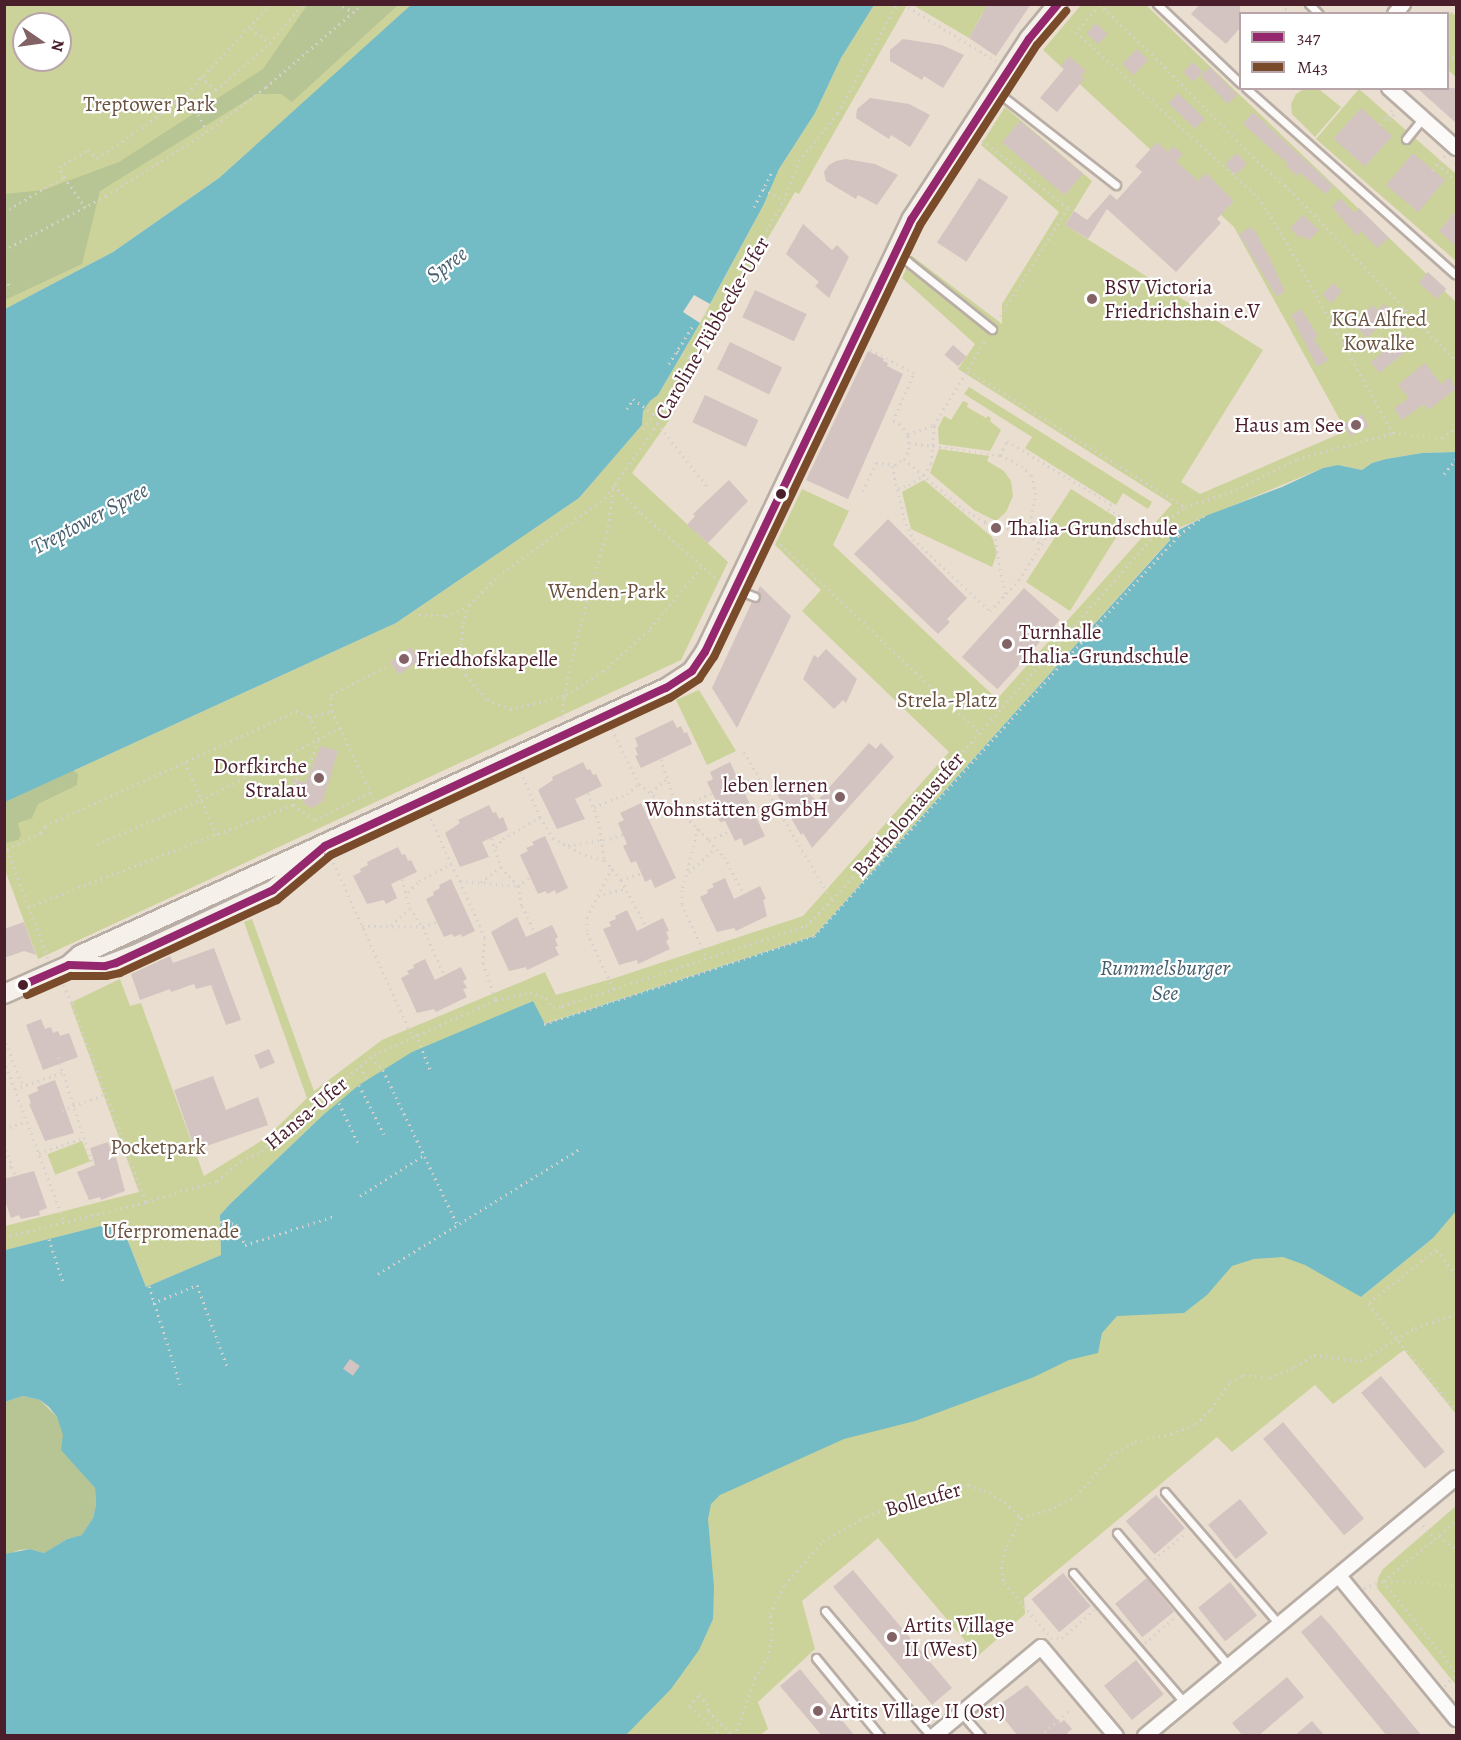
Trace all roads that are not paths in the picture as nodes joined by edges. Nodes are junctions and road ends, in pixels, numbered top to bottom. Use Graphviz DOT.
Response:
graph roads {
  1 [pos="1058,4"];
  2 [pos="1157,4"];
  3 [pos="1239,82"];
  4 [pos="995,90"];
  5 [pos="1248,90"];
  6 [pos="1391,90"];
  7 [pos="1423,118"];
  8 [pos="1406,139"];
  9 [pos="1456,148"];
  10 [pos="1116,185"];
  11 [pos="892,255"];
  12 [pos="1455,274"];
  13 [pos="993,329"];
  14 [pos="729,586"];
  15 [pos="755,597"];
  16 [pos="4,994"];
  17 [pos="1456,1478"];
  18 [pos="1165,1492"];
  19 [pos="1117,1533"];
  20 [pos="1073,1573"];
  21 [pos="1339,1576"];
  22 [pos="825,1611"];
  23 [pos="1280,1625"];
  24 [pos="816,1658"];
  25 [pos="1229,1666"];
  26 [pos="1185,1703"];
  27 [pos="961,1713"];
  28 [pos="1456,1719"];
  29 [pos="880,1736"];
  30 [pos="932,1736"];
  31 [pos="981,1736"];
  32 [pos="1116,1736"];
  33 [pos="1146,1736"];
  1 -- 4 [label="street"];
  2 -- 3 [label="lane"];
  4 -- 10 [label="lane"];
  4 -- 11 [label="street"];
  5 -- 12 [label="lane"];
  6 -- 7 [label="street"];
  7 -- 8 [label="lane"];
  7 -- 9 [label="street"];
  11 -- 13 [label="lane"];
  11 -- 14 [label="street"];
  14 -- 15 [label="lane"];
  14 -- 16 [label="street"];
  17 -- 21 [label="street"];
  18 -- 23 [label="lane"];
  19 -- 25 [label="lane"];
  20 -- 26 [label="lane"];
  21 -- 23 [label="street"];
  21 -- 28 [label="street"];
  22 -- 30 [label="lane"];
  23 -- 25 [label="street"];
  24 -- 29 [label="lane"];
  25 -- 26 [label="street"];
  26 -- 33 [label="street"];
  27 -- 30 [label="street"];
  27 -- 31 [label="lane"];
  27 -- 32 [label="street"];
}
